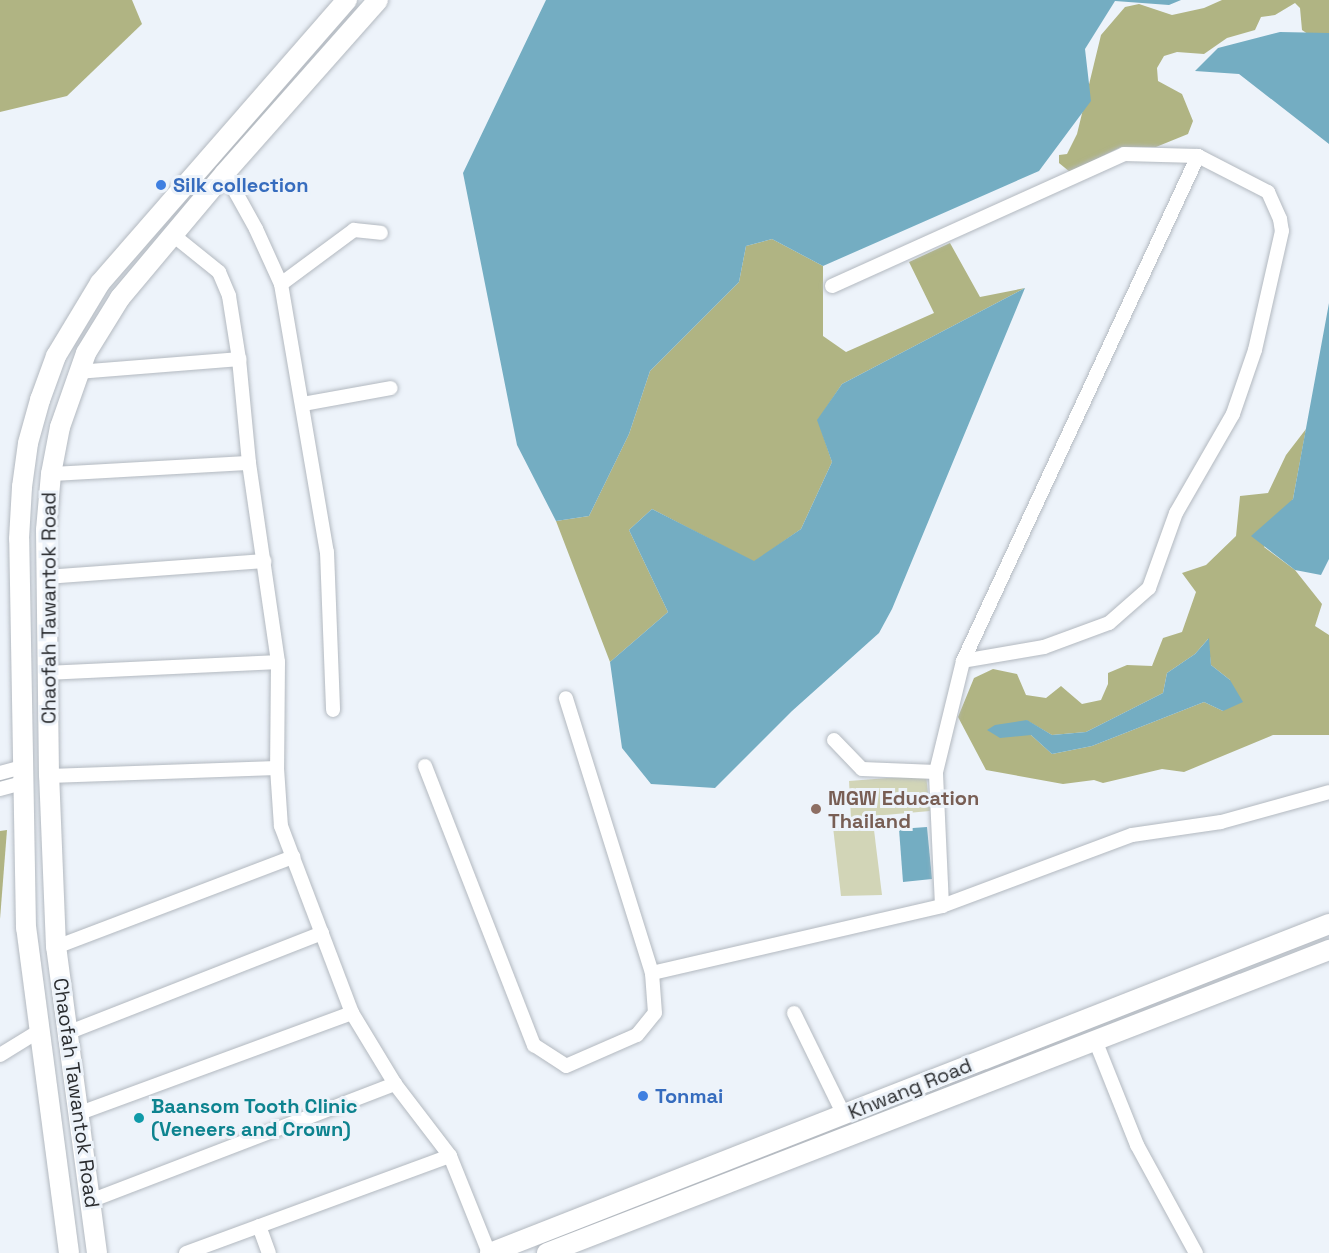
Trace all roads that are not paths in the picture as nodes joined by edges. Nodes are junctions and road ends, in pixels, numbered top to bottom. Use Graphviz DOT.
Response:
graph roads {
  1 [pos="347,0"];
  2 [pos="378,0"];
  3 [pos="1198,156"];
  4 [pos="225,173"];
  5 [pos="381,232"];
  6 [pos="172,234"];
  7 [pos="281,285"];
  8 [pos="832,286"];
  9 [pos="239,359"];
  10 [pos="78,372"];
  11 [pos="391,388"];
  12 [pos="303,404"];
  13 [pos="249,463"];
  14 [pos="51,474"];
  15 [pos="264,561"];
  16 [pos="46,577"];
  17 [pos="963,661"];
  18 [pos="278,662"];
  19 [pos="47,673"];
  20 [pos="566,698"];
  21 [pos="333,710"];
  22 [pos="834,740"];
  23 [pos="425,766"];
  24 [pos="278,768"];
  25 [pos="936,772"];
  26 [pos="0,773"];
  27 [pos="22,775"];
  28 [pos="49,776"];
  29 [pos="0,789"];
  30 [pos="1329,792"];
  31 [pos="293,857"];
  32 [pos="942,906"];
  33 [pos="1329,924"];
  34 [pos="322,933"];
  35 [pos="56,947"];
  36 [pos="1329,950"];
  37 [pos="652,972"];
  38 [pos="352,1013"];
  39 [pos="794,1013"];
  40 [pos="39,1031"];
  41 [pos="67,1033"];
  42 [pos="1095,1040"];
  43 [pos="1024,1044"];
  44 [pos="0,1055"];
  45 [pos="1030,1065"];
  46 [pos="395,1084"];
  47 [pos="80,1113"];
  48 [pos="844,1115"];
  49 [pos="450,1156"];
  50 [pos="90,1201"];
  51 [pos="259,1226"];
  52 [pos="69,1253"];
  53 [pos="97,1253"];
  54 [pos="186,1253"];
  55 [pos="269,1253"];
  56 [pos="490,1253"];
  57 [pos="547,1253"];
  58 [pos="1196,1253"];
  1 -- 27 [label="main road, Chaofah Tawantok Road"];
  2 -- 4 [label="main road, Chaofah Tawantok Road"];
  3 -- 8 [label="street"];
  3 -- 17 [label="street"];
  3 -- 17 [label="street"];
  4 -- 6 [label="main road, Chaofah Tawantok Road"];
  4 -- 7 [label="street"];
  5 -- 7 [label="street"];
  6 -- 9 [label="street"];
  6 -- 10 [label="main road, Chaofah Tawantok Road"];
  7 -- 12 [label="street"];
  9 -- 10 [label="street"];
  9 -- 13 [label="street"];
  10 -- 14 [label="main road, Chaofah Tawantok Road"];
  11 -- 12 [label="street"];
  12 -- 21 [label="street"];
  13 -- 14 [label="street"];
  13 -- 15 [label="street"];
  14 -- 16 [label="main road, Chaofah Tawantok Road"];
  15 -- 16 [label="street"];
  15 -- 18 [label="street"];
  16 -- 19 [label="main road, Chaofah Tawantok Road"];
  17 -- 25 [label="street"];
  18 -- 19 [label="street"];
  18 -- 24 [label="street"];
  19 -- 28 [label="main road, Chaofah Tawantok Road"];
  20 -- 37 [label="street"];
  22 -- 25 [label="street"];
  23 -- 37 [label="street"];
  24 -- 28 [label="street"];
  24 -- 31 [label="street"];
  25 -- 32 [label="street"];
  26 -- 27 [label="street"];
  27 -- 29 [label="street"];
  27 -- 40 [label="main road, Chaofah Tawantok Road"];
  28 -- 35 [label="main road, Chaofah Tawantok Road"];
  30 -- 32 [label="street"];
  31 -- 34 [label="street"];
  31 -- 35 [label="street"];
  32 -- 37 [label="street"];
  33 -- 43 [label="main road, Khwang Road"];
  34 -- 38 [label="street"];
  34 -- 41 [label="street"];
  35 -- 41 [label="main road, Chaofah Tawantok Road"];
  36 -- 42 [label="main road, Khwang Road"];
  38 -- 46 [label="street"];
  38 -- 47 [label="street"];
  39 -- 48 [label="street"];
  40 -- 44 [label="street"];
  40 -- 52 [label="main road, Chaofah Tawantok Road"];
  41 -- 47 [label="main road, Chaofah Tawantok Road"];
  42 -- 45 [label="main road, Khwang Road"];
  42 -- 58 [label="street"];
  43 -- 45 [label="main road"];
  43 -- 48 [label="main road, Khwang Road"];
  45 -- 57 [label="main road, Khwang Road"];
  46 -- 49 [label="street"];
  46 -- 50 [label="street"];
  47 -- 50 [label="main road, Chaofah Tawantok Road"];
  48 -- 56 [label="main road, Khwang Road"];
  49 -- 51 [label="street"];
  49 -- 56 [label="street"];
  50 -- 53 [label="main road, Chaofah Tawantok Road"];
  51 -- 54 [label="street"];
  51 -- 55 [label="street"];
}
